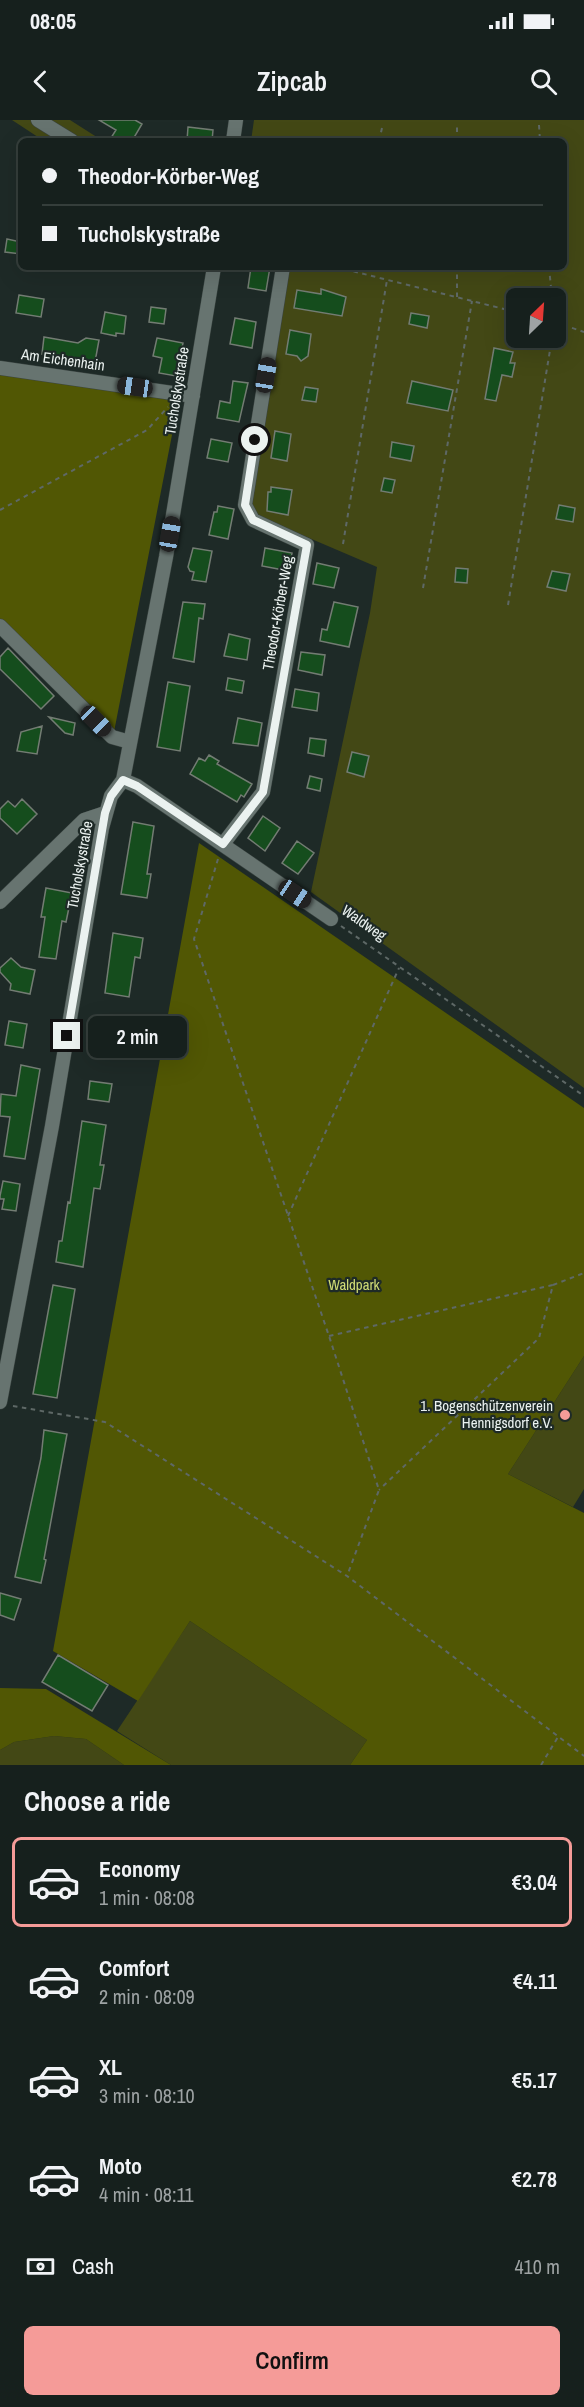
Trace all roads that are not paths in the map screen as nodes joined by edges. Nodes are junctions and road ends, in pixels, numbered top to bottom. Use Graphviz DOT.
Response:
graph roads {
  1 [pos="38,120"];
  2 [pos="236,120"];
  3 [pos="67,138"];
  4 [pos="233,138"];
  5 [pos="213,270"];
  6 [pos="283,270"];
  7 [pos="0,368"];
  8 [pos="187,395"];
  9 [pos="0,626"];
  10 [pos="130,742"];
  11 [pos="123,780"];
  12 [pos="105,813"];
  13 [pos="223,844"];
  14 [pos="0,902"];
  15 [pos="331,919"];
  16 [pos="6,1404"];
  1 -- 3 [label="street"];
  2 -- 4 [label="street"];
  5 -- 8 [label="street, Tucholskystraße"];
  6 -- 13 [label="street, Theodor-Körber-Weg"];
  7 -- 8 [label="street, Am Eichenhain"];
  8 -- 10 [label="street, Tucholskystraße"];
  9 -- 10 [label="street"];
  10 -- 11 [label="street, Tucholskystraße"];
  11 -- 12 [label="street, Tucholskystraße"];
  11 -- 13 [label="street, Waldweg"];
  12 -- 14 [label="street"];
  12 -- 16 [label="street, Tucholskystraße"];
  13 -- 15 [label="street, Waldweg"];
}
